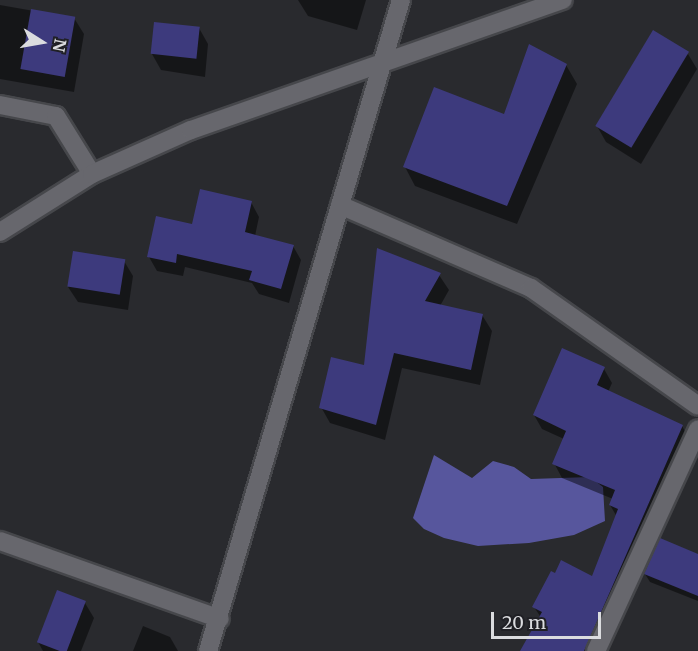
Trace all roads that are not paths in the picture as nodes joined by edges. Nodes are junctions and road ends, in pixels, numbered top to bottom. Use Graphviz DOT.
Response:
graph roads {
  1 [pos="401,0"];
  2 [pos="563,0"];
  3 [pos="382,63"];
  4 [pos="0,105"];
  5 [pos="92,174"];
  6 [pos="340,205"];
  7 [pos="0,232"];
  8 [pos="698,406"];
  9 [pos="698,429"];
  10 [pos="0,541"];
  11 [pos="220,619"];
  12 [pos="208,651"];
  13 [pos="596,651"];
  1 -- 3 [label="street"];
  2 -- 3 [label="street"];
  3 -- 5 [label="street"];
  3 -- 6 [label="street"];
  4 -- 5 [label="street"];
  5 -- 7 [label="street"];
  6 -- 8 [label="street"];
  6 -- 11 [label="street"];
  9 -- 13 [label="street"];
  10 -- 11 [label="street"];
  11 -- 12 [label="street"];
}
